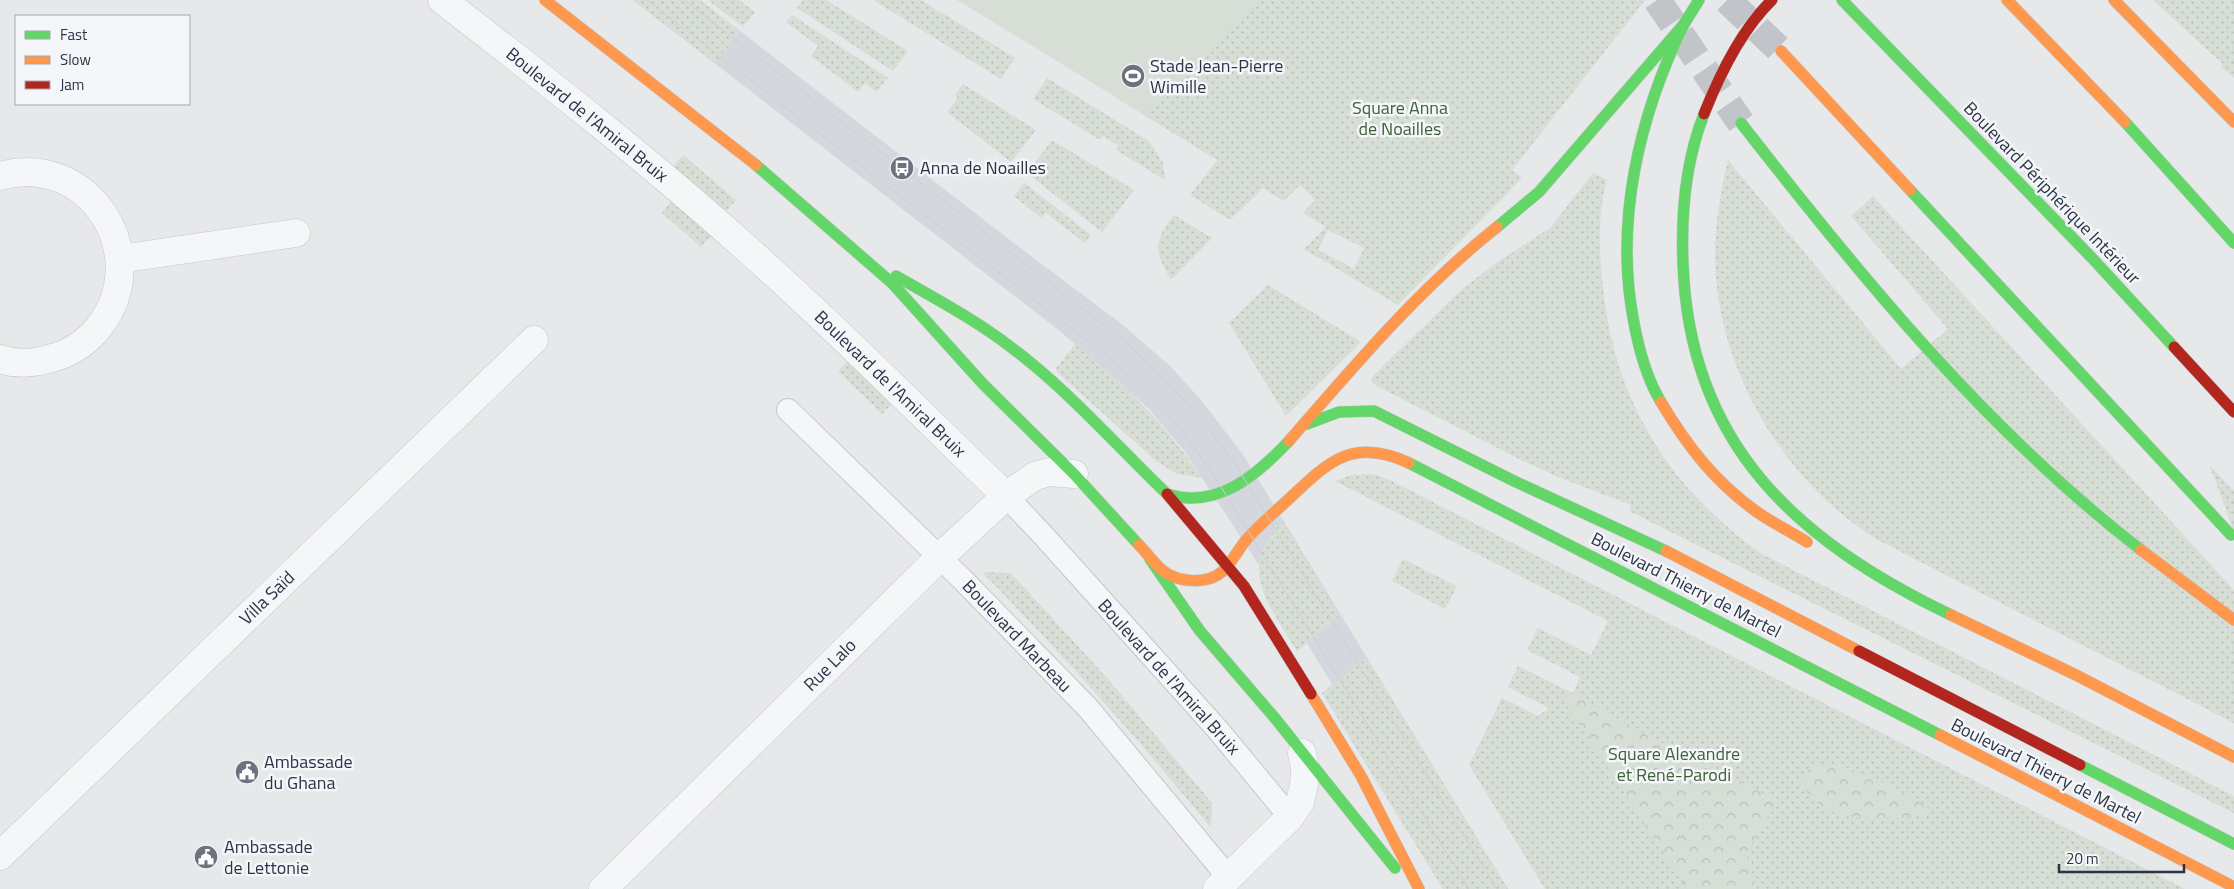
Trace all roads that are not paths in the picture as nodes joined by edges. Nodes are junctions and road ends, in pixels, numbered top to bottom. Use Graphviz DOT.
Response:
graph roads {
  1 [pos="442,0"];
  2 [pos="545,0"];
  3 [pos="1699,0"];
  4 [pos="1772,0"];
  5 [pos="1842,0"];
  6 [pos="2007,0"];
  7 [pos="2114,0"];
  8 [pos="1684,24"];
  9 [pos="1781,51"];
  10 [pos="2234,122"];
  11 [pos="1741,123"];
  12 [pos="0,176"];
  13 [pos="2189,194"];
  14 [pos="2234,230"];
  15 [pos="296,233"];
  16 [pos="847,243"];
  17 [pos="2234,243"];
  18 [pos="120,259"];
  19 [pos="534,340"];
  20 [pos="2,367"];
  21 [pos="788,410"];
  22 [pos="2234,412"];
  23 [pos="1302,427"];
  24 [pos="1074,474"];
  25 [pos="1167,494"];
  26 [pos="1006,496"];
  27 [pos="2231,534"];
  28 [pos="1147,556"];
  29 [pos="940,557"];
  30 [pos="1229,566"];
  31 [pos="1880,580"];
  32 [pos="2234,620"];
  33 [pos="1302,753"];
  34 [pos="2234,756"];
  35 [pos="1290,817"];
  36 [pos="2234,844"];
  37 [pos="0,856"];
  38 [pos="1223,883"];
  39 [pos="2234,887"];
  40 [pos="604,889"];
  41 [pos="1412,889"];
  42 [pos="1419,889"];
  1 -- 26 [label="street, Boulevard de l'Amiral Bruix"];
  2 -- 16 [label="main road"];
  3 -- 8 [label="main road"];
  4 -- 31 [label="main road"];
  5 -- 22 [label="main road, Boulevard Périphérique Intérieur"];
  6 -- 13 [label="main road"];
  7 -- 10 [label="main road"];
  8 -- 23 [label="main road"];
  8 -- 31 [label="main road"];
  9 -- 27 [label="main road"];
  11 -- 32 [label="main road"];
  12 -- 18 [label="street"];
  13 -- 14 [label="main road"];
  13 -- 17 [label="main road"];
  15 -- 18 [label="street"];
  16 -- 24 [label="main road"];
  16 -- 25 [label="main road"];
  18 -- 20 [label="street"];
  19 -- 37 [label="street, Villa Saïd"];
  21 -- 29 [label="lane, Boulevard Marbeau"];
  23 -- 25 [label="main road"];
  23 -- 36 [label="main road, Boulevard Thierry de Martel"];
  24 -- 26 [label="street, Rue Lalo"];
  24 -- 28 [label="main road"];
  25 -- 30 [label="main road"];
  26 -- 29 [label="street, Rue Lalo"];
  26 -- 35 [label="lane, Boulevard de l'Amiral Bruix"];
  28 -- 30 [label="main road, Boulevard Thierry de Martel"];
  28 -- 33 [label="main road"];
  29 -- 38 [label="lane, Boulevard Marbeau"];
  29 -- 40 [label="street, Rue Lalo"];
  30 -- 39 [label="main road, Boulevard Thierry de Martel"];
  30 -- 42 [label="main road"];
  31 -- 34 [label="main road"];
  33 -- 35 [label="street"];
  33 -- 41 [label="main road"];
  35 -- 38 [label="street"];
}
